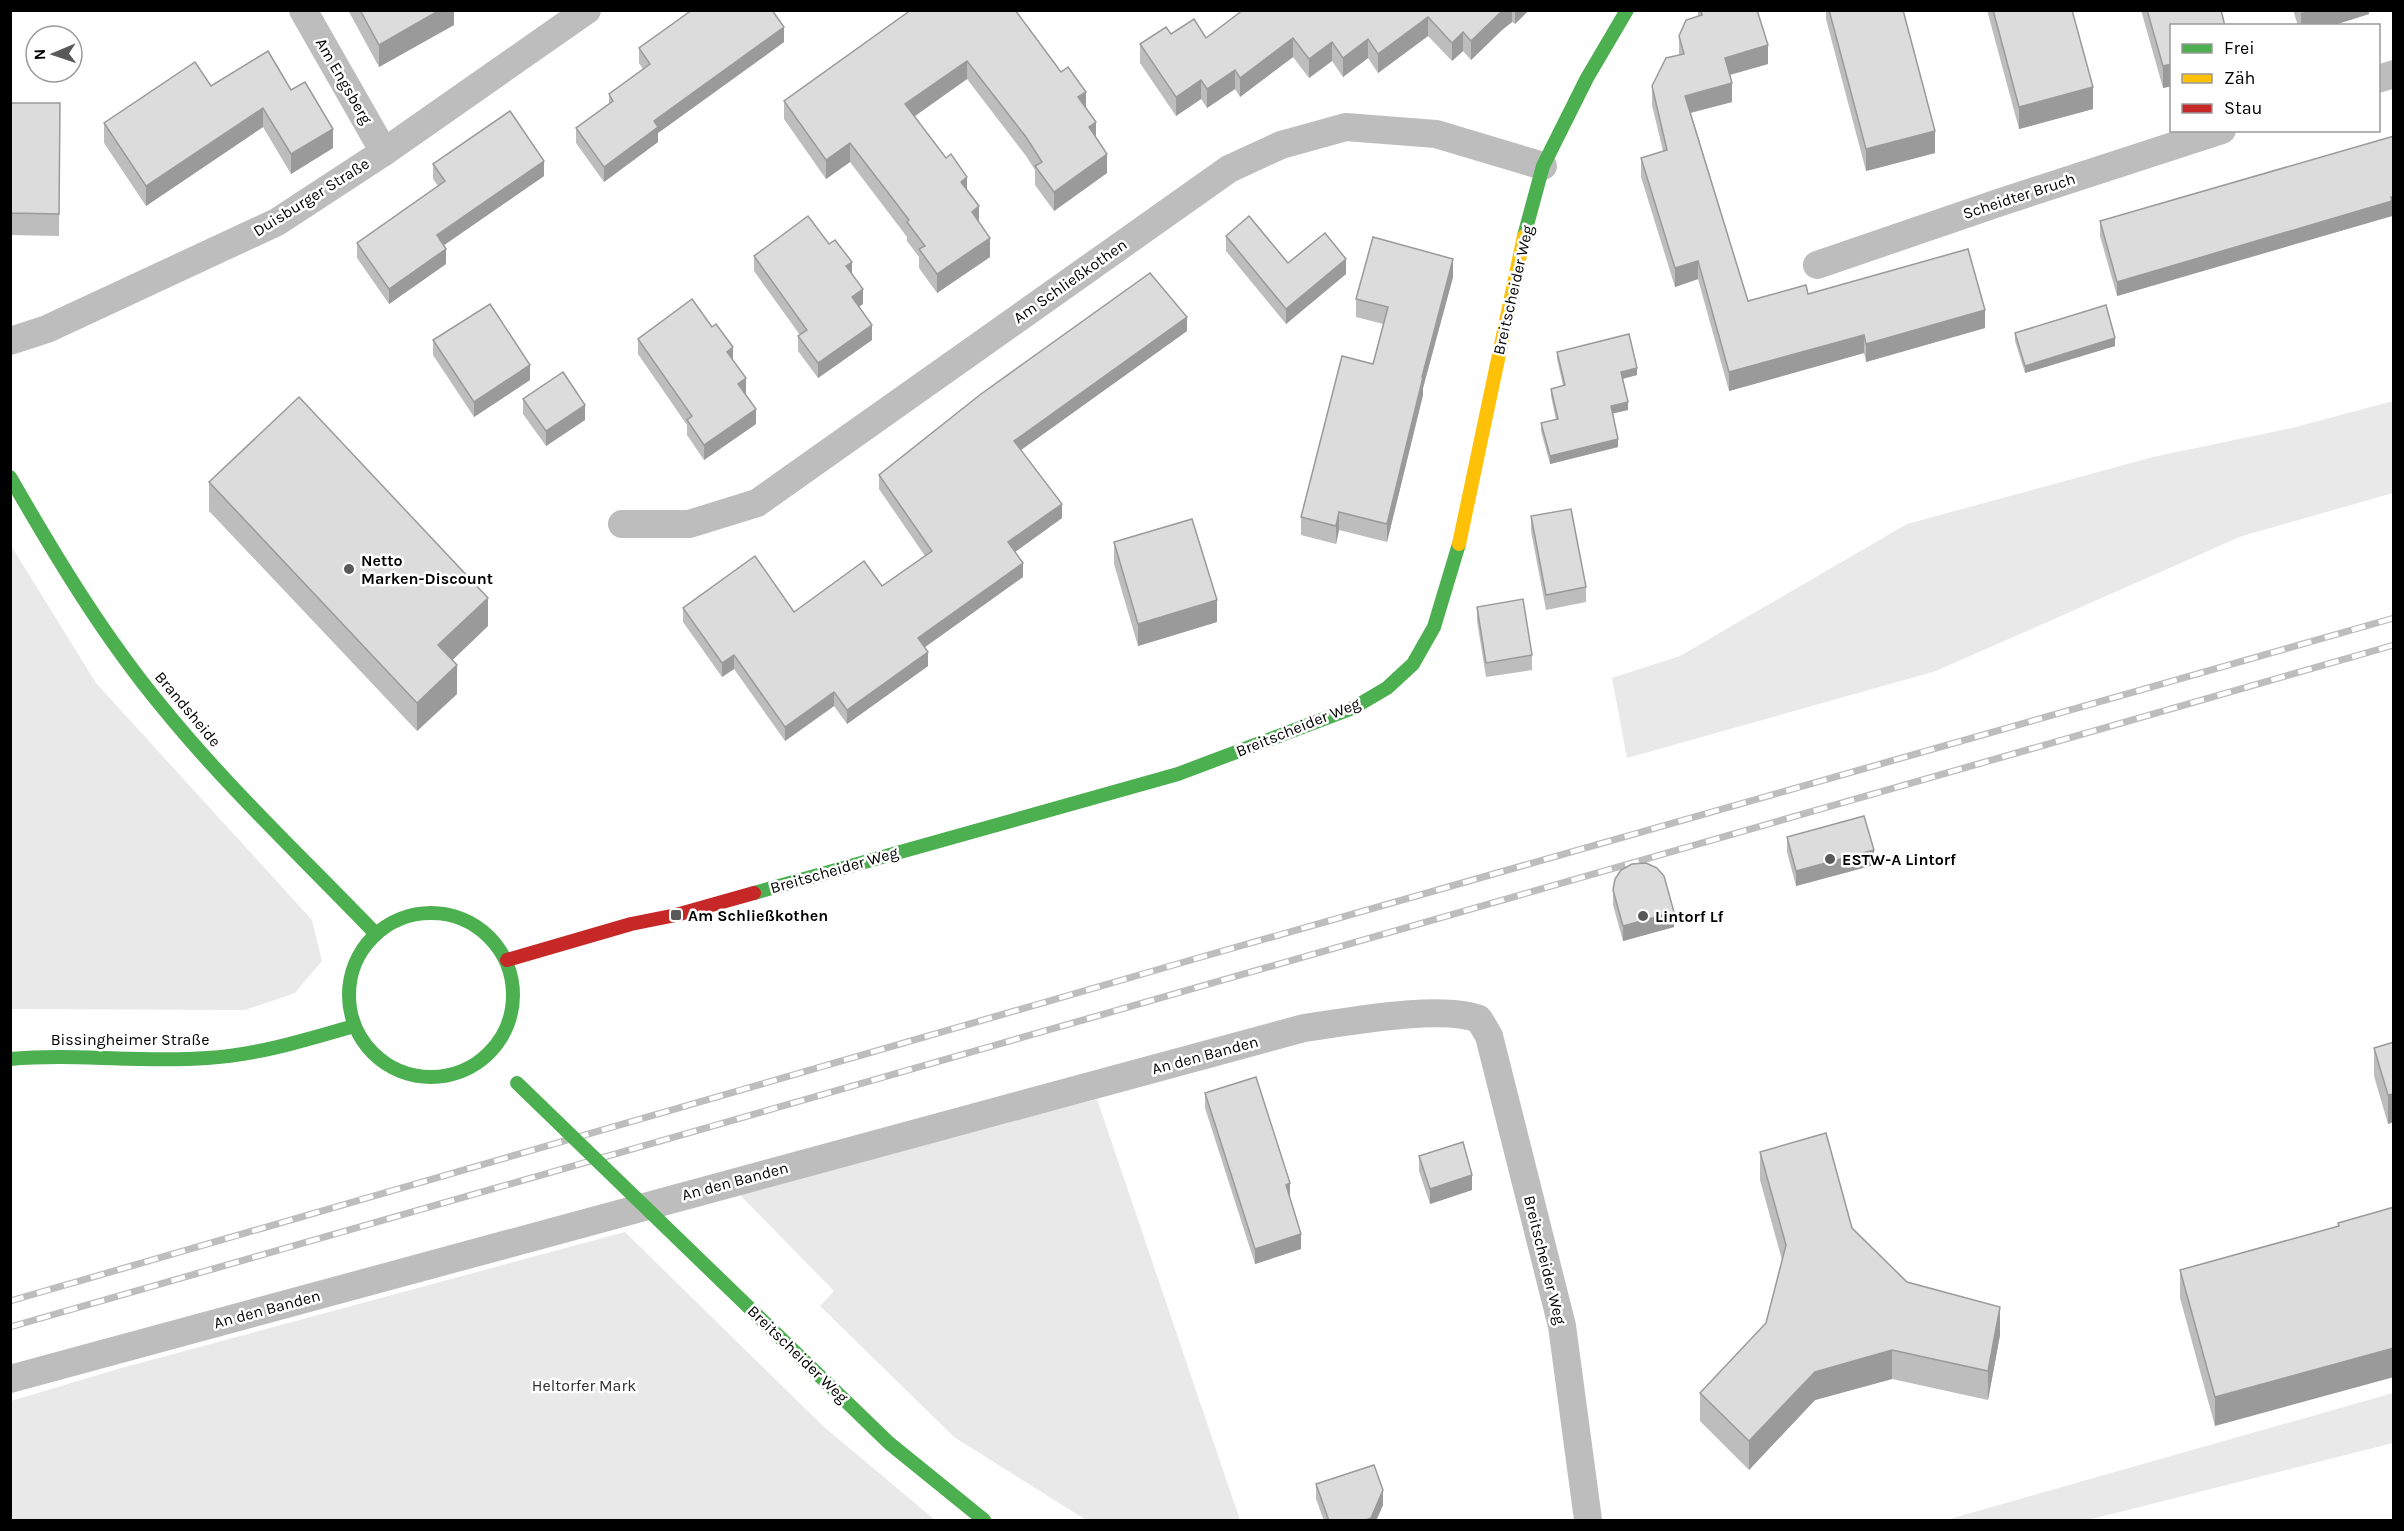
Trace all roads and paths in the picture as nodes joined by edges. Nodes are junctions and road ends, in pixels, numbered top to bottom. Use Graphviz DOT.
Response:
graph roads {
  1 [pos="303,10"];
  2 [pos="587,10"];
  3 [pos="1627,10"];
  4 [pos="2216,132"];
  5 [pos="384,152"];
  6 [pos="1543,166"];
  7 [pos="1817,265"];
  8 [pos="10,341"];
  9 [pos="10,477"];
  10 [pos="622,524"];
  11 [pos="375,933"];
  12 [pos="507,960"];
  13 [pos="1466,1013"];
  14 [pos="354,1026"];
  15 [pos="10,1059"];
  16 [pos="513,1080"];
  17 [pos="10,1379"];
  18 [pos="984,1521"];
  19 [pos="1588,1521"];
  1 -- 5 [label="street, Am Engsberg"];
  2 -- 5 [label="street, Duisburger Straße"];
  3 -- 6 [label="street, Breitscheider Weg"];
  4 -- 7 [label="street, Scheidter Bruch"];
  5 -- 8 [label="street, Duisburger Straße"];
  6 -- 10 [label="street, Am Schließkothen"];
  6 -- 12 [label="street, Breitscheider Weg"];
  9 -- 11 [label="street, Brandsheide"];
  11 -- 12 [label="street"];
  11 -- 14 [label="street"];
  12 -- 14 [label="street"];
  13 -- 17 [label="street, An den Banden"];
  13 -- 19 [label="street, Breitscheider Weg"];
  14 -- 15 [label="street, Bissingheimer Straße"];
  16 -- 18 [label="street, Breitscheider Weg, bridge"];
}
